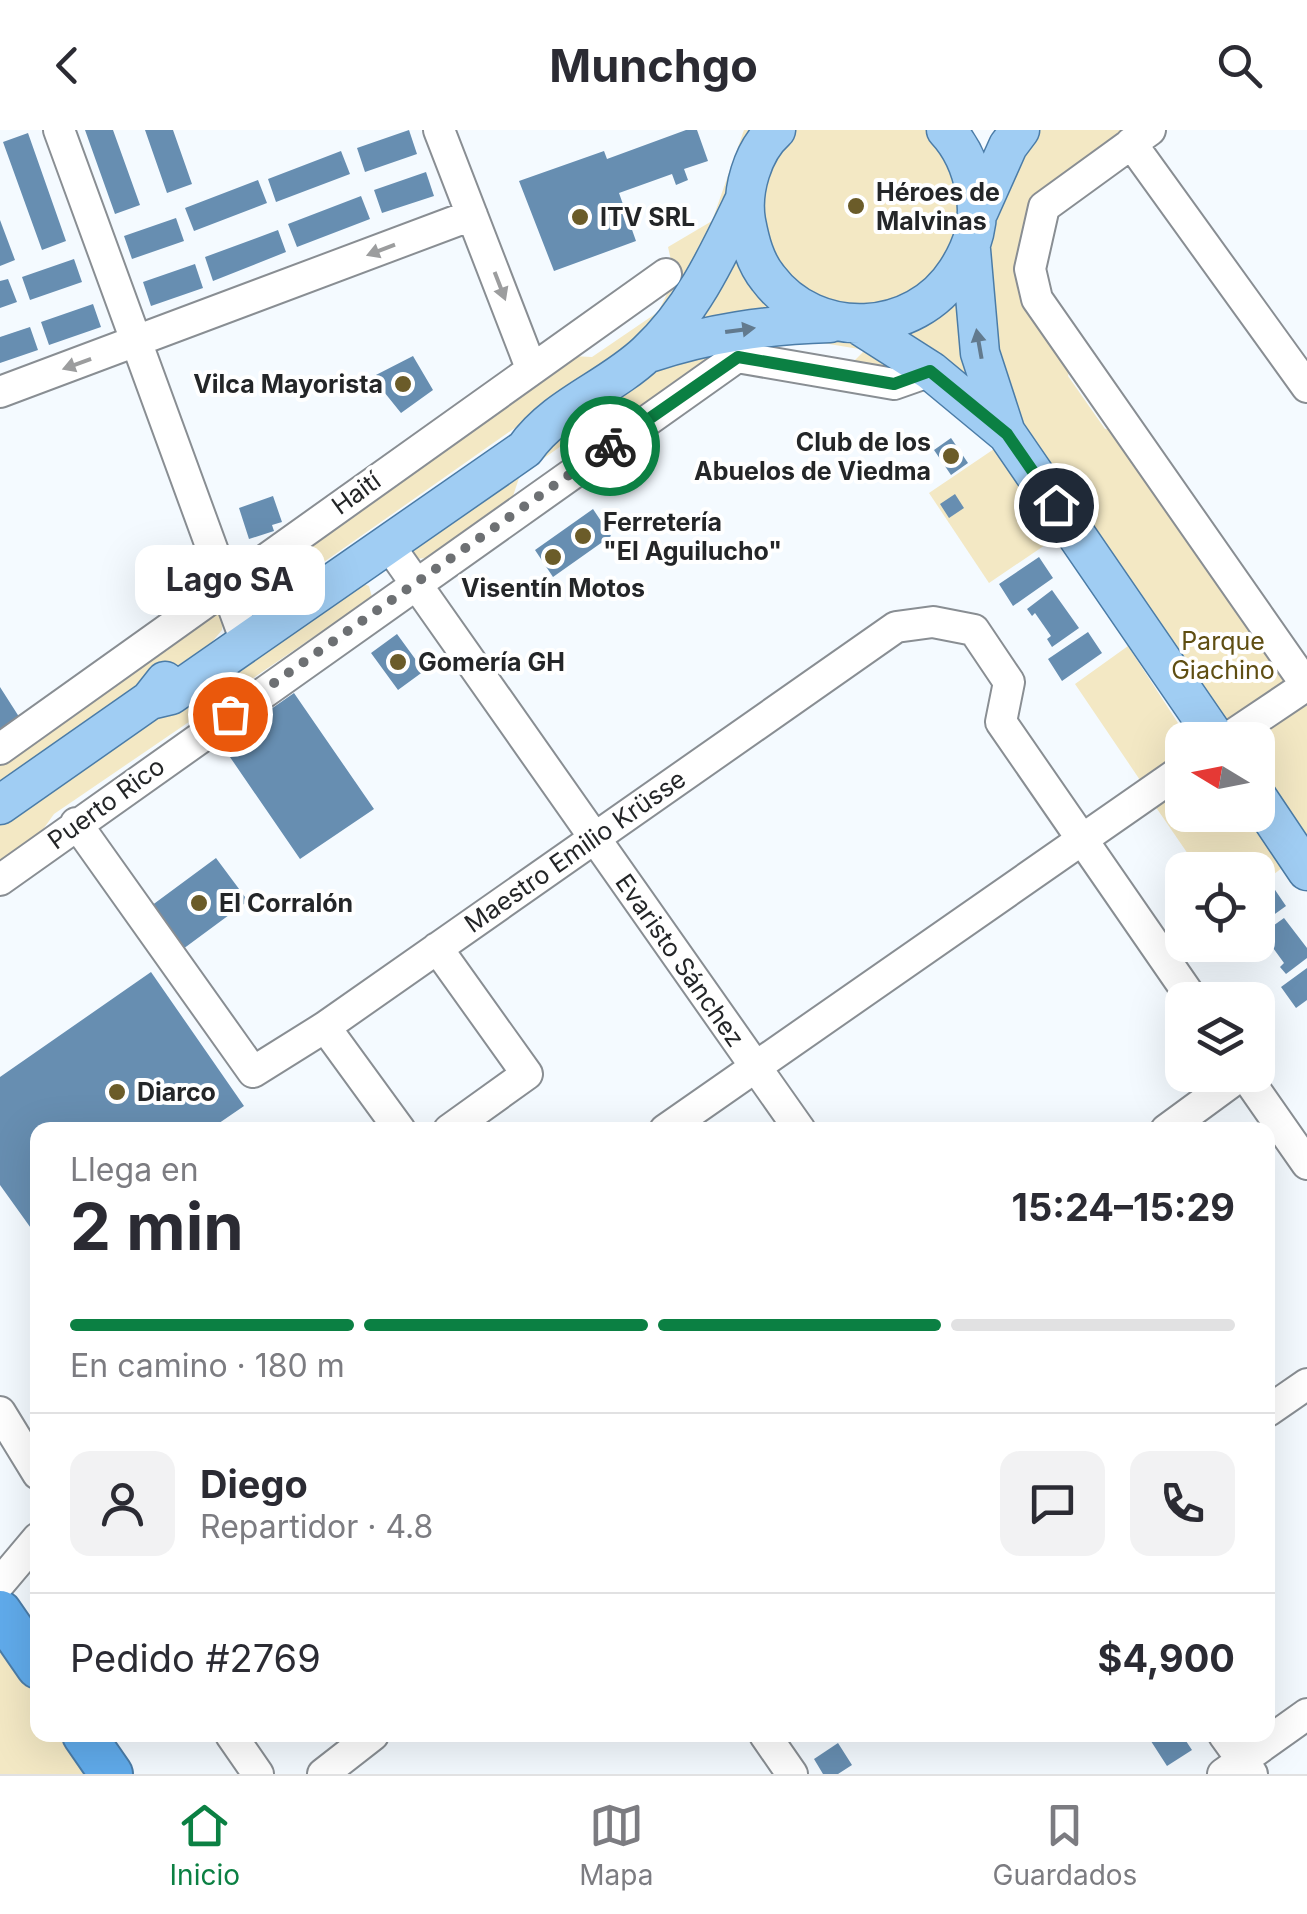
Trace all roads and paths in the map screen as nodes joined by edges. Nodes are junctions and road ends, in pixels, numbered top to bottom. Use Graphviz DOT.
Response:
graph roads {
  1 [pos="58,130"];
  2 [pos="439,130"];
  3 [pos="946,130"];
  4 [pos="1020,130"];
  5 [pos="771,132"];
  6 [pos="1140,136"];
  7 [pos="743,203"];
  8 [pos="979,212"];
  9 [pos="472,215"];
  10 [pos="971,250"];
  11 [pos="666,274"];
  12 [pos="848,324"];
  13 [pos="138,342"];
  14 [pos="646,354"];
  15 [pos="532,368"];
  16 [pos="930,371"];
  17 [pos="1307,388"];
  18 [pos="0,392"];
  19 [pos="538,430"];
  20 [pos="1007,434"];
  21 [pos="388,544"];
  22 [pos="416,583"];
  23 [pos="226,587"];
  24 [pos="241,628"];
  25 [pos="1307,685"];
  26 [pos="150,700"];
  27 [pos="1208,722"];
  28 [pos="1249,722"];
  29 [pos="0,748"];
  30 [pos="1165,782"];
  31 [pos="0,805"];
  32 [pos="76,823"];
  33 [pos="1275,823"];
  34 [pos="594,837"];
  35 [pos="1082,840"];
  36 [pos="1307,870"];
  37 [pos="0,880"];
  38 [pos="437,948"];
  39 [pos="1181,982"];
  40 [pos="325,1027"];
  41 [pos="756,1068"];
  42 [pos="1219,1092"];
  43 [pos="1255,1092"];
  44 [pos="394,1122"];
  45 [pos="460,1122"];
  46 [pos="676,1122"];
  47 [pos="794,1122"];
  48 [pos="1177,1122"];
  49 [pos="1307,1164"];
  50 [pos="1307,1384"];
  51 [pos="1275,1406"];
  52 [pos="0,1412"];
  53 [pos="30,1461"];
  54 [pos="30,1547"];
  55 [pos="0,1582"];
  56 [pos="0,1612"];
  57 [pos="30,1655"];
  58 [pos="1307,1714"];
  59 [pos="1275,1740"];
  60 [pos="89,1742"];
  61 [pos="236,1742"];
  62 [pos="365,1742"];
  63 [pos="1227,1742"];
  64 [pos="1273,1742"];
  65 [pos="1239,1770"];
  66 [pos="111,1774"];
  67 [pos="258,1774"];
  68 [pos="323,1774"];
  1 -- 13 [label="street"];
  2 -- 9 [label="street"];
  3 -- 8 [label="main road"];
  4 -- 8 [label="main road"];
  5 -- 7 [label="main road"];
  6 -- 17 [label="street"];
  6 -- 25 [label="street"];
  7 -- 12 [label="main road"];
  7 -- 14 [label="main road"];
  8 -- 10 [label="main road"];
  9 -- 13 [label="street, one-way"];
  9 -- 15 [label="street, one-way"];
  10 -- 12 [label="main road"];
  20 -- 10 [label="main road, one-way"];
  11 -- 15 [label="street, Haití"];
  14 -- 12 [label="main road, one-way"];
  12 -- 16 [label="main road"];
  13 -- 18 [label="street, one-way"];
  13 -- 23 [label="street"];
  14 -- 19 [label="main road"];
  15 -- 23 [label="street, Haití"];
  16 -- 20 [label="main road"];
  16 -- 22 [label="street, Puerto Rico"];
  19 -- 21 [label="main road"];
  19 -- 24 [label="main road"];
  20 -- 27 [label="main road"];
  21 -- 22 [label="street, Evaristo Sánchez"];
  21 -- 26 [label="main road"];
  22 -- 32 [label="street, Puerto Rico"];
  22 -- 34 [label="street, Evaristo Sánchez"];
  23 -- 24 [label="street"];
  23 -- 29 [label="street, Haití"];
  24 -- 26 [label="main road"];
  25 -- 28 [label="street"];
  26 -- 31 [label="main road"];
  30 -- 35 [label="street"];
  32 -- 37 [label="street, Puerto Rico"];
  32 -- 40 [label="street, Maestro Emilio Krüsse"];
  33 -- 36 [label="main road"];
  34 -- 35 [label="street, Maestro Emilio Krüsse"];
  34 -- 38 [label="street, Maestro Emilio Krüsse"];
  34 -- 41 [label="street, Evaristo Sánchez"];
  35 -- 39 [label="street"];
  35 -- 41 [label="street"];
  38 -- 40 [label="street, Maestro Emilio Krüsse"];
  38 -- 45 [label="street"];
  40 -- 44 [label="street"];
  41 -- 46 [label="street"];
  41 -- 47 [label="street, Evaristo Sánchez"];
  42 -- 48 [label="street"];
  43 -- 49 [label="street"];
  50 -- 51 [label="street"];
  52 -- 53 [label="street"];
  54 -- 55 [label="street"];
  56 -- 57 [label="highway"];
  58 -- 59 [label="street"];
  60 -- 66 [label="highway"];
  61 -- 67 [label="street"];
  62 -- 68 [label="street"];
  63 -- 65 [label="street"];
  64 -- 65 [label="street"];
}
